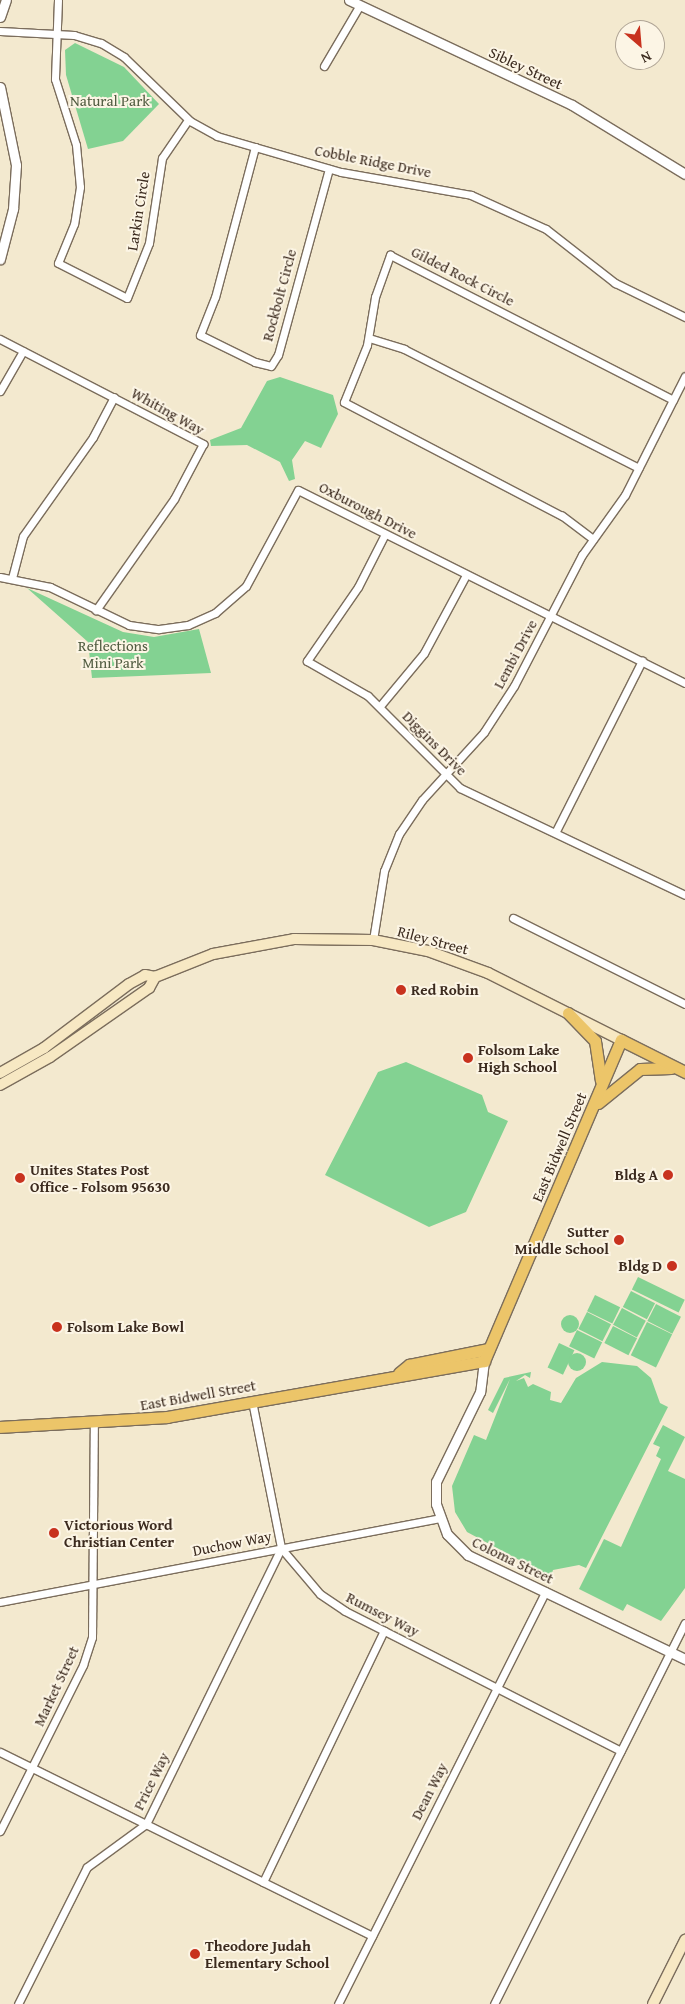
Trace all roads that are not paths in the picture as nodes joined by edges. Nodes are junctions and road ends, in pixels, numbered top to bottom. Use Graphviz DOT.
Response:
graph roads {
  1 [pos="6,0"];
  2 [pos="58,0"];
  3 [pos="348,0"];
  4 [pos="360,5"];
  5 [pos="0,17"];
  6 [pos="0,31"];
  7 [pos="55,34"];
  8 [pos="324,66"];
  9 [pos="0,87"];
  10 [pos="188,120"];
  11 [pos="255,147"];
  12 [pos="329,169"];
  13 [pos="685,174"];
  14 [pos="0,259"];
  15 [pos="685,317"];
  16 [pos="369,338"];
  17 [pos="0,339"];
  18 [pos="22,351"];
  19 [pos="685,376"];
  20 [pos="0,391"];
  21 [pos="114,397"];
  22 [pos="673,400"];
  23 [pos="639,468"];
  24 [pos="385,534"];
  25 [pos="593,539"];
  26 [pos="466,575"];
  27 [pos="0,577"];
  28 [pos="12,578"];
  29 [pos="96,610"];
  30 [pos="551,615"];
  31 [pos="642,661"];
  32 [pos="685,683"];
  33 [pos="380,706"];
  34 [pos="446,776"];
  35 [pos="556,831"];
  36 [pos="685,896"];
  37 [pos="513,918"];
  38 [pos="373,940"];
  39 [pos="155,977"];
  40 [pos="129,984"];
  41 [pos="685,1004"];
  42 [pos="568,1013"];
  43 [pos="81,1034"];
  44 [pos="621,1040"];
  45 [pos="685,1072"];
  46 [pos="0,1073"];
  47 [pos="0,1085"];
  48 [pos="602,1085"];
  49 [pos="586,1122"];
  50 [pos="488,1349"];
  51 [pos="484,1361"];
  52 [pos="399,1373"];
  53 [pos="252,1401"];
  54 [pos="94,1422"];
  55 [pos="0,1427"];
  56 [pos="439,1518"];
  57 [pos="281,1548"];
  58 [pos="94,1584"];
  59 [pos="546,1591"];
  60 [pos="0,1602"];
  61 [pos="685,1623"];
  62 [pos="384,1631"];
  63 [pos="671,1652"];
  64 [pos="685,1659"];
  65 [pos="496,1689"];
  66 [pos="621,1751"];
  67 [pos="0,1752"];
  68 [pos="32,1767"];
  69 [pos="146,1824"];
  70 [pos="0,1832"];
  71 [pos="263,1882"];
  72 [pos="372,1936"];
  73 [pos="685,1940"];
  74 [pos="18,2004"];
  75 [pos="338,2004"];
  76 [pos="494,2004"];
  77 [pos="653,2004"];
  1 -- 5 [label="street"];
  2 -- 7 [label="street"];
  3 -- 4 [label="street, Sibley Street"];
  4 -- 8 [label="street"];
  4 -- 13 [label="street, Sibley Street"];
  6 -- 7 [label="street, Cobble Ridge Drive"];
  7 -- 10 [label="street, Cobble Ridge Drive"];
  7 -- 10 [label="street, Larkin Circle"];
  9 -- 14 [label="street"];
  10 -- 11 [label="street, Cobble Ridge Drive"];
  11 -- 12 [label="street, Cobble Ridge Drive"];
  11 -- 12 [label="street, Rockbolt Circle"];
  12 -- 15 [label="street, Cobble Ridge Drive"];
  16 -- 22 [label="street, Gilded Rock Circle"];
  16 -- 23 [label="street"];
  16 -- 25 [label="street, Gilded Rock Circle"];
  17 -- 18 [label="street, Whiting Way"];
  18 -- 20 [label="street"];
  18 -- 21 [label="street, Whiting Way"];
  19 -- 22 [label="street, Lembi Drive"];
  21 -- 28 [label="street"];
  21 -- 29 [label="street, Whiting Way"];
  22 -- 23 [label="street, Lembi Drive"];
  23 -- 25 [label="street, Lembi Drive"];
  24 -- 26 [label="street, Oxburough Drive"];
  24 -- 29 [label="street, Oxburough Drive"];
  24 -- 33 [label="street, Diggins Drive"];
  25 -- 30 [label="street, Lembi Drive"];
  26 -- 30 [label="street, Oxburough Drive"];
  26 -- 33 [label="street"];
  27 -- 28 [label="street, Oxburough Drive"];
  28 -- 29 [label="street, Oxburough Drive"];
  30 -- 31 [label="street, Oxburough Drive"];
  30 -- 34 [label="street, Lembi Drive"];
  31 -- 32 [label="street, Oxburough Drive"];
  31 -- 35 [label="street"];
  33 -- 34 [label="street, Diggins Drive"];
  34 -- 35 [label="street, Diggins Drive"];
  34 -- 38 [label="street, Lembi Drive"];
  35 -- 36 [label="street, Diggins Drive"];
  37 -- 41 [label="street"];
  38 -- 39 [label="main road, Riley Street"];
  38 -- 42 [label="main road, Riley Street"];
  39 -- 40 [label="main road, Riley Street"];
  39 -- 43 [label="main road, Riley Street"];
  40 -- 43 [label="main road"];
  40 -- 46 [label="main road, Riley Street"];
  42 -- 44 [label="main road, Riley Street"];
  42 -- 48 [label="main road"];
  43 -- 47 [label="main road, Riley Street"];
  44 -- 45 [label="main road, Riley Street"];
  44 -- 48 [label="main road, East Bidwell Street"];
  45 -- 49 [label="main road"];
  48 -- 49 [label="main road, East Bidwell Street"];
  49 -- 50 [label="main road, East Bidwell Street"];
  50 -- 51 [label="main road, East Bidwell Street"];
  50 -- 52 [label="main road, East Bidwell Street"];
  51 -- 52 [label="main road, East Bidwell Street"];
  51 -- 56 [label="street"];
  52 -- 53 [label="main road, East Bidwell Street"];
  53 -- 54 [label="main road, East Bidwell Street"];
  53 -- 57 [label="street, Rumsey Way"];
  54 -- 55 [label="main road, East Bidwell Street"];
  54 -- 58 [label="street, Market Street"];
  56 -- 57 [label="street, Duchow Way"];
  56 -- 59 [label="street, Coloma Street"];
  57 -- 58 [label="street, Duchow Way"];
  57 -- 62 [label="street, Rumsey Way"];
  57 -- 69 [label="street, Price Way"];
  58 -- 60 [label="street, Duchow Way"];
  58 -- 68 [label="street, Market Street"];
  59 -- 63 [label="street, Coloma Street"];
  59 -- 65 [label="street, Dean Way"];
  61 -- 63 [label="street"];
  62 -- 65 [label="street, Rumsey Way"];
  62 -- 71 [label="street"];
  63 -- 64 [label="street, Coloma Street"];
  63 -- 66 [label="street"];
  65 -- 66 [label="street, Rumsey Way"];
  65 -- 72 [label="street, Dean Way"];
  66 -- 76 [label="street"];
  67 -- 68 [label="street"];
  68 -- 69 [label="street"];
  68 -- 70 [label="street, Market Street"];
  69 -- 71 [label="street"];
  69 -- 74 [label="street, Price Way"];
  71 -- 72 [label="street"];
  72 -- 75 [label="street, Dean Way"];
  73 -- 77 [label="main road"];
}
